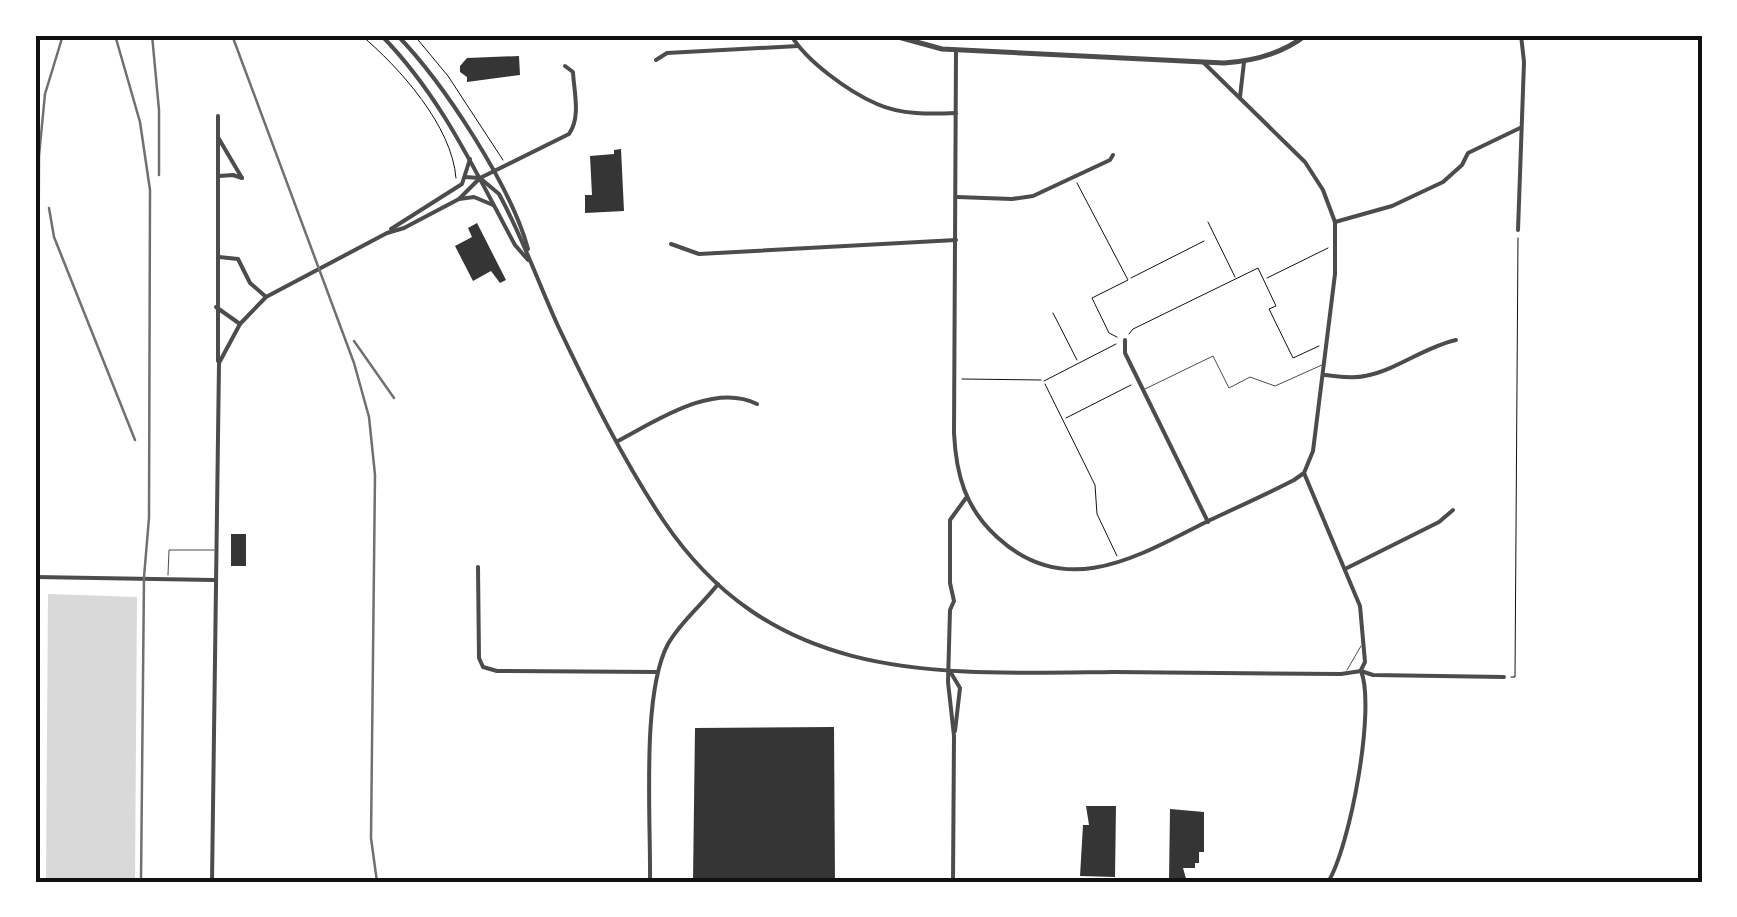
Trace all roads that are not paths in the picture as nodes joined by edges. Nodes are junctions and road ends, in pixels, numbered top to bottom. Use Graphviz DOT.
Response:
graph roads {
  1 [pos="381,35"];
  2 [pos="398,35"];
  3 [pos="792,35"];
  4 [pos="891,35"];
  5 [pos="1306,35"];
  6 [pos="1522,35"];
  7 [pos="798,46"];
  8 [pos="956,49"];
  9 [pos="656,60"];
  10 [pos="1203,62"];
  11 [pos="1244,62"];
  12 [pos="565,66"];
  13 [pos="1240,97"];
  14 [pos="956,113"];
  15 [pos="218,116"];
  16 [pos="1520,128"];
  17 [pos="219,138"];
  18 [pos="1112,155"];
  19 [pos="470,159"];
  20 [pos="493,173"];
  21 [pos="219,176"];
  22 [pos="465,176"];
  23 [pos="480,178"];
  24 [pos="957,197"];
  25 [pos="459,199"];
  26 [pos="494,205"];
  27 [pos="1335,222"];
  28 [pos="1518,230"];
  29 [pos="386,232"];
  30 [pos="956,240"];
  31 [pos="671,244"];
  32 [pos="219,257"];
  33 [pos="531,264"];
  34 [pos="266,297"];
  35 [pos="216,307"];
  36 [pos="240,324"];
  37 [pos="1125,340"];
  38 [pos="1456,340"];
  39 [pos="219,363"];
  40 [pos="1324,364"];
  41 [pos="1324,374"];
  42 [pos="1142,390"];
  43 [pos="757,404"];
  44 [pos="618,441"];
  45 [pos="1304,473"];
  46 [pos="966,498"];
  47 [pos="1453,510"];
  48 [pos="1208,522"];
  49 [pos="214,550"];
  50 [pos="478,567"];
  51 [pos="1344,569"];
  52 [pos="35,577"];
  53 [pos="168,578"];
  54 [pos="214,580"];
  55 [pos="718,584"];
  56 [pos="1365,639"];
  57 [pos="1361,671"];
  58 [pos="657,672"];
  59 [pos="950,672"];
  60 [pos="1341,674"];
  61 [pos="1504,676"];
  62 [pos="954,736"];
  63 [pos="212,882"];
  64 [pos="650,882"];
  65 [pos="953,882"];
  66 [pos="1328,882"];
  1 -- 19 [label="street"];
  2 -- 20 [label="street"];
  3 -- 7 [label="street"];
  4 -- 8 [label="street"];
  5 -- 11 [label="street"];
  6 -- 16 [label="street"];
  7 -- 9 [label="street"];
  7 -- 14 [label="street"];
  8 -- 10 [label="street"];
  8 -- 14 [label="street"];
  10 -- 11 [label="street"];
  10 -- 13 [label="street"];
  11 -- 13 [label="street"];
  12 -- 20 [label="street"];
  13 -- 27 [label="street"];
  14 -- 24 [label="street"];
  15 -- 17 [label="street"];
  16 -- 27 [label="street"];
  16 -- 28 [label="street"];
  17 -- 21 [label="street"];
  17 -- 21 [label="street"];
  18 -- 24 [label="street"];
  19 -- 22 [label="street"];
  19 -- 23 [label="street"];
  20 -- 23 [label="street"];
  20 -- 33 [label="street"];
  21 -- 32 [label="street"];
  22 -- 23 [label="street"];
  22 -- 29 [label="street"];
  23 -- 25 [label="street"];
  23 -- 26 [label="street"];
  23 -- 33 [label="street"];
  24 -- 30 [label="street"];
  25 -- 26 [label="street"];
  25 -- 29 [label="street"];
  26 -- 33 [label="street"];
  27 -- 40 [label="street"];
  29 -- 34 [label="street"];
  30 -- 31 [label="street"];
  30 -- 46 [label="street"];
  32 -- 34 [label="street"];
  32 -- 35 [label="street"];
  33 -- 44 [label="street"];
  34 -- 36 [label="street"];
  35 -- 36 [label="street"];
  35 -- 39 [label="street"];
  36 -- 39 [label="street"];
  37 -- 42 [label="street"];
  38 -- 41 [label="street"];
  39 -- 49 [label="street"];
  40 -- 41 [label="street"];
  40 -- 42 [label="lane"];
  41 -- 45 [label="street"];
  42 -- 48 [label="street"];
  43 -- 44 [label="street"];
  44 -- 55 [label="street"];
  45 -- 48 [label="street"];
  45 -- 51 [label="street"];
  46 -- 48 [label="street"];
  46 -- 59 [label="street"];
  47 -- 51 [label="street"];
  49 -- 53 [label="lane"];
  49 -- 54 [label="street"];
  50 -- 58 [label="street"];
  51 -- 56 [label="street"];
  52 -- 53 [label="street"];
  53 -- 54 [label="street"];
  54 -- 63 [label="street"];
  55 -- 58 [label="street"];
  55 -- 59 [label="street"];
  56 -- 57 [label="street"];
  56 -- 60 [label="lane"];
  57 -- 60 [label="street"];
  57 -- 61 [label="street"];
  57 -- 66 [label="street"];
  58 -- 64 [label="street"];
  59 -- 60 [label="street"];
  59 -- 62 [label="street"];
  59 -- 62 [label="street"];
  62 -- 65 [label="street"];
}
